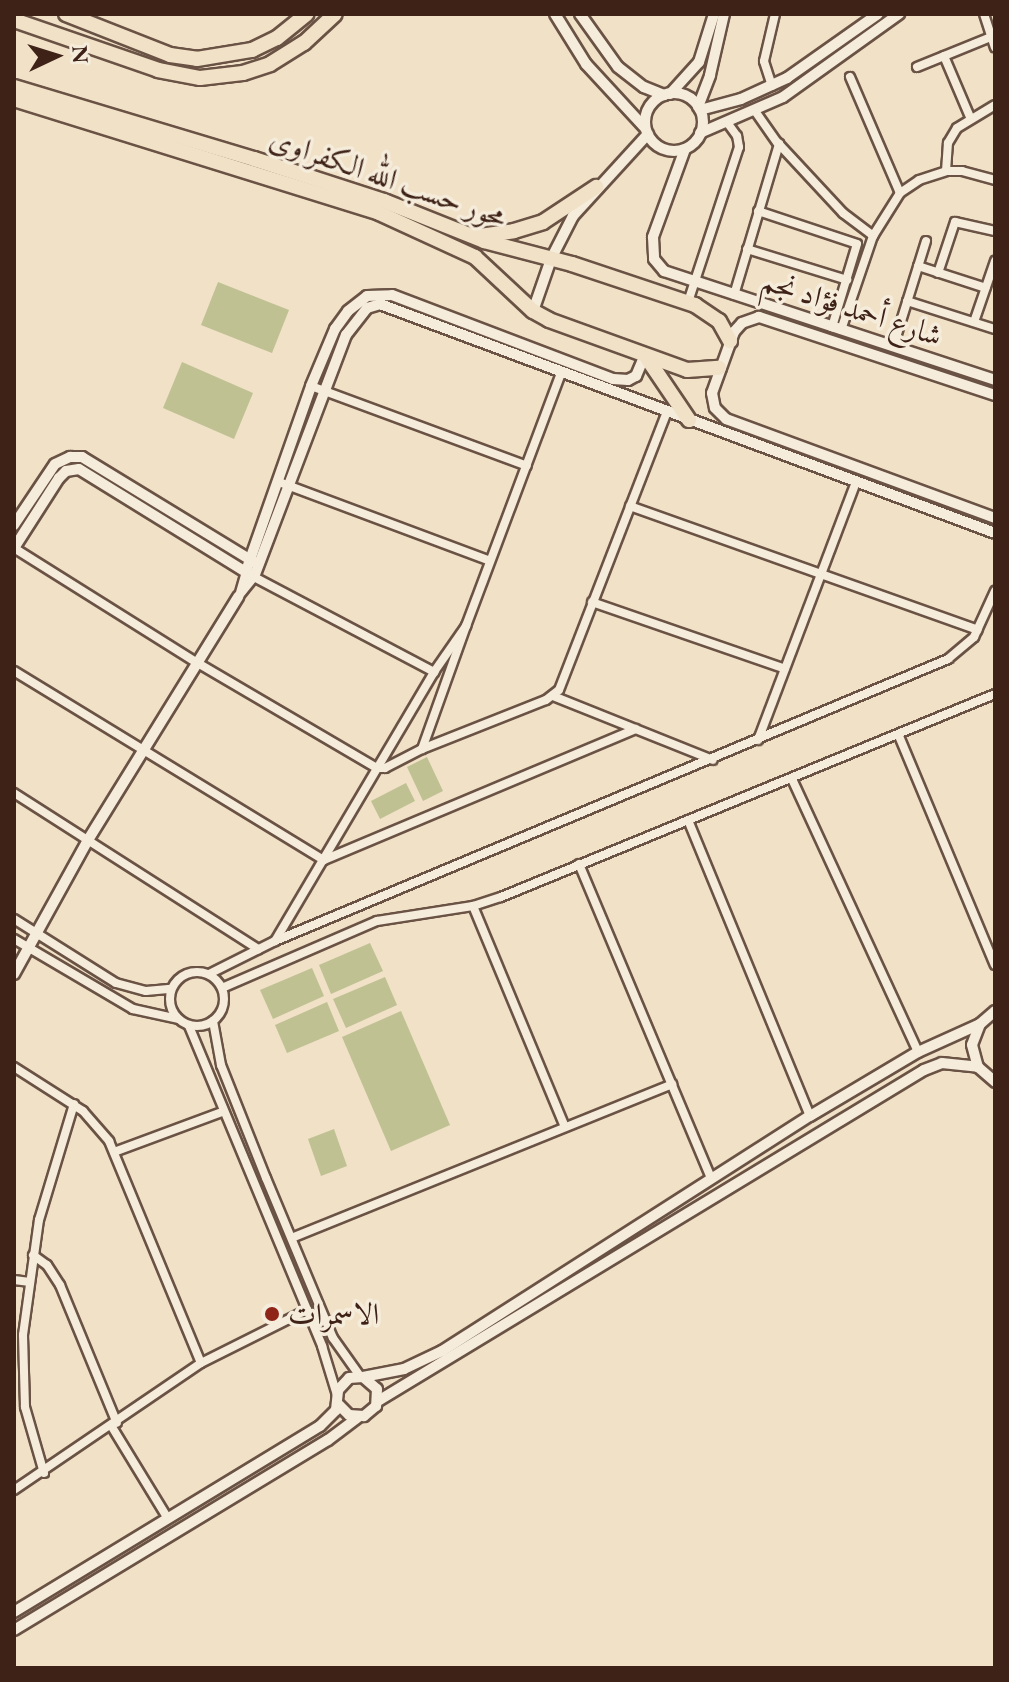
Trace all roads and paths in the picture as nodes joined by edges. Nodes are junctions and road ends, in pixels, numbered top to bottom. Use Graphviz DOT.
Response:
graph roads {
  1 [pos="66,14"];
  2 [pos="307,14"];
  3 [pos="335,14"];
  4 [pos="555,14"];
  5 [pos="580,14"];
  6 [pos="714,14"];
  7 [pos="724,14"];
  8 [pos="775,14"];
  9 [pos="878,14"];
  10 [pos="899,14"];
  11 [pos="984,14"];
  12 [pos="14,20"];
  13 [pos="991,37"];
  14 [pos="995,47"];
  15 [pos="944,56"];
  16 [pos="917,67"];
  17 [pos="850,77"];
  18 [pos="772,86"];
  19 [pos="14,87"];
  20 [pos="667,94"];
  21 [pos="14,99"];
  22 [pos="995,105"];
  23 [pos="699,109"];
  24 [pos="755,111"];
  25 [pos="970,117"];
  26 [pos="727,122"];
  27 [pos="647,132"];
  28 [pos="700,133"];
  29 [pos="779,144"];
  30 [pos="685,149"];
  31 [pos="946,171"];
  32 [pos="995,180"];
  33 [pos="596,187"];
  34 [pos="900,193"];
  35 [pos="758,211"];
  36 [pos="995,231"];
  37 [pos="469,236"];
  38 [pos="873,236"];
  39 [pos="926,241"];
  40 [pos="747,249"];
  41 [pos="551,259"];
  42 [pos="995,261"];
  43 [pos="918,266"];
  44 [pos="938,273"];
  45 [pos="847,280"];
  46 [pos="694,282"];
  47 [pos="986,288"];
  48 [pos="734,295"];
  49 [pos="907,301"];
  50 [pos="688,302"];
  51 [pos="364,304"];
  52 [pos="533,311"];
  53 [pos="974,322"];
  54 [pos="836,328"];
  55 [pos="995,329"];
  56 [pos="730,341"];
  57 [pos="893,347"];
  58 [pos="646,357"];
  59 [pos="719,368"];
  60 [pos="561,373"];
  61 [pos="995,380"];
  62 [pos="311,386"];
  63 [pos="324,391"];
  64 [pos="995,395"];
  65 [pos="667,412"];
  66 [pos="689,420"];
  67 [pos="527,466"];
  68 [pos="856,482"];
  69 [pos="284,484"];
  70 [pos="630,506"];
  71 [pos="995,518"];
  72 [pos="14,525"];
  73 [pos="995,533"];
  74 [pos="14,548"];
  75 [pos="490,561"];
  76 [pos="254,562"];
  77 [pos="822,573"];
  78 [pos="250,574"];
  79 [pos="995,591"];
  80 [pos="238,597"];
  81 [pos="592,602"];
  82 [pos="466,626"];
  83 [pos="978,630"];
  84 [pos="196,662"];
  85 [pos="785,669"];
  86 [pos="14,671"];
  87 [pos="434,672"];
  88 [pos="995,694"];
  89 [pos="553,696"];
  90 [pos="636,729"];
  91 [pos="899,736"];
  92 [pos="758,740"];
  93 [pos="422,749"];
  94 [pos="142,751"];
  95 [pos="713,760"];
  96 [pos="379,769"];
  97 [pos="792,779"];
  98 [pos="14,793"];
  99 [pos="688,820"];
  100 [pos="88,840"];
  101 [pos="324,860"];
  102 [pos="579,864"];
  103 [pos="473,906"];
  104 [pos="14,919"];
  105 [pos="34,932"];
  106 [pos="14,939"];
  107 [pos="275,941"];
  108 [pos="27,948"];
  109 [pos="258,949"];
  110 [pos="995,965"];
  111 [pos="14,974"];
  112 [pos="209,974"];
  113 [pos="222,988"];
  114 [pos="171,989"];
  115 [pos="995,1011"];
  116 [pos="178,1019"];
  117 [pos="213,1021"];
  118 [pos="980,1024"];
  119 [pos="189,1026"];
  120 [pos="918,1052"];
  121 [pos="14,1067"];
  122 [pos="978,1067"];
  123 [pos="995,1082"];
  124 [pos="672,1084"];
  125 [pos="74,1104"];
  126 [pos="222,1112"];
  127 [pos="810,1116"];
  128 [pos="564,1125"];
  129 [pos="114,1152"];
  130 [pos="711,1178"];
  131 [pos="294,1237"];
  132 [pos="605,1244"];
  133 [pos="33,1255"];
  134 [pos="615,1259"];
  135 [pos="14,1280"];
  136 [pos="30,1282"];
  137 [pos="307,1310"];
  138 [pos="19,1334"];
  139 [pos="201,1363"];
  140 [pos="362,1376"];
  141 [pos="338,1400"];
  142 [pos="378,1401"];
  143 [pos="358,1417"];
  144 [pos="114,1425"];
  145 [pos="44,1473"];
  146 [pos="14,1490"];
  147 [pos="167,1517"];
  148 [pos="14,1612"];
  149 [pos="14,1630"];
  1 -- 2 [label="main road"];
  3 -- 12 [label="main road"];
  4 -- 27 [label="street"];
  5 -- 20 [label="street"];
  6 -- 20 [label="street"];
  7 -- 23 [label="street"];
  8 -- 18 [label="street"];
  9 -- 18 [label="street"];
  10 -- 24 [label="street"];
  11 -- 13 [label="street"];
  13 -- 14 [label="street"];
  13 -- 15 [label="street"];
  15 -- 16 [label="street"];
  15 -- 25 [label="street"];
  17 -- 34 [label="street"];
  18 -- 23 [label="street"];
  19 -- 37 [label="main road, محور حسب الله الكفراوى"];
  20 -- 23 [label="street"];
  20 -- 27 [label="street"];
  21 -- 52 [label="main road, محور حسب الله الكفراوى"];
  22 -- 25 [label="street"];
  23 -- 28 [label="street"];
  24 -- 26 [label="street"];
  24 -- 29 [label="street"];
  25 -- 31 [label="street"];
  26 -- 28 [label="street"];
  26 -- 46 [label="street"];
  27 -- 30 [label="street"];
  27 -- 33 [label="street"];
  28 -- 30 [label="street"];
  29 -- 35 [label="street"];
  29 -- 38 [label="street"];
  30 -- 46 [label="street, شارع أحمد فؤاد نجم"];
  31 -- 32 [label="street"];
  31 -- 34 [label="street"];
  33 -- 37 [label="main road"];
  33 -- 41 [label="street"];
  34 -- 38 [label="street"];
  35 -- 40 [label="street"];
  35 -- 45 [label="street"];
  36 -- 44 [label="street"];
  37 -- 41 [label="main road, محور حسب الله الكفراوى"];
  38 -- 54 [label="street"];
  39 -- 43 [label="street"];
  40 -- 45 [label="street"];
  40 -- 48 [label="street"];
  41 -- 50 [label="main road, محور حسب الله الكفراوى"];
  41 -- 52 [label="street"];
  42 -- 47 [label="street"];
  43 -- 44 [label="street"];
  43 -- 49 [label="street"];
  44 -- 47 [label="street"];
  45 -- 54 [label="street"];
  46 -- 48 [label="street, شارع أحمد فؤاد نجم"];
  46 -- 50 [label="street"];
  47 -- 53 [label="street"];
  48 -- 54 [label="street, شارع أحمد فؤاد نجم"];
  49 -- 53 [label="street"];
  49 -- 57 [label="street"];
  50 -- 56 [label="main road, محور حسب الله الكفراوى"];
  51 -- 58 [label="street"];
  51 -- 60 [label="street"];
  51 -- 62 [label="street"];
  51 -- 63 [label="street"];
  52 -- 58 [label="main road, محور حسب الله الكفراوى"];
  53 -- 55 [label="street"];
  54 -- 57 [label="street, شارع أحمد فؤاد نجم"];
  56 -- 59 [label="street"];
  56 -- 64 [label="street, شارع أحمد فؤاد نجم"];
  57 -- 61 [label="street, شارع أحمد فؤاد نجم"];
  58 -- 59 [label="main road, محور حسب الله الكفراوى"];
  58 -- 66 [label="main road"];
  59 -- 71 [label="street"];
  60 -- 65 [label="street"];
  60 -- 67 [label="street"];
  62 -- 63 [label="street"];
  62 -- 69 [label="street"];
  63 -- 67 [label="street"];
  63 -- 69 [label="street"];
  65 -- 66 [label="street"];
  65 -- 70 [label="street"];
  66 -- 68 [label="street"];
  67 -- 75 [label="street"];
  68 -- 73 [label="street"];
  68 -- 77 [label="street"];
  69 -- 75 [label="street"];
  69 -- 76 [label="street"];
  70 -- 77 [label="street"];
  70 -- 81 [label="street"];
  72 -- 76 [label="street"];
  74 -- 78 [label="street"];
  74 -- 84 [label="street"];
  75 -- 82 [label="street"];
  76 -- 78 [label="street"];
  77 -- 83 [label="street"];
  77 -- 85 [label="street"];
  78 -- 80 [label="street"];
  78 -- 87 [label="street"];
  79 -- 83 [label="street"];
  80 -- 84 [label="street"];
  81 -- 85 [label="street"];
  81 -- 89 [label="street"];
  82 -- 87 [label="street"];
  82 -- 93 [label="street"];
  83 -- 92 [label="street"];
  84 -- 94 [label="street"];
  84 -- 96 [label="street"];
  85 -- 92 [label="street"];
  86 -- 94 [label="street"];
  87 -- 96 [label="street"];
  88 -- 91 [label="street"];
  89 -- 90 [label="street"];
  89 -- 93 [label="street"];
  90 -- 95 [label="street"];
  90 -- 101 [label="street"];
  91 -- 97 [label="street"];
  91 -- 110 [label="street"];
  92 -- 95 [label="street"];
  93 -- 96 [label="street"];
  94 -- 100 [label="street"];
  94 -- 101 [label="street"];
  95 -- 107 [label="street"];
  96 -- 101 [label="street"];
  97 -- 99 [label="street"];
  97 -- 120 [label="street"];
  98 -- 100 [label="street"];
  99 -- 102 [label="street"];
  99 -- 127 [label="street"];
  100 -- 105 [label="street"];
  100 -- 109 [label="street"];
  101 -- 107 [label="street"];
  102 -- 103 [label="street"];
  102 -- 124 [label="street"];
  103 -- 113 [label="street"];
  103 -- 128 [label="street"];
  104 -- 105 [label="street"];
  105 -- 108 [label="street"];
  105 -- 114 [label="street"];
  106 -- 108 [label="street"];
  107 -- 109 [label="street"];
  108 -- 111 [label="street"];
  108 -- 116 [label="street"];
  109 -- 112 [label="street"];
  112 -- 113 [label="street"];
  112 -- 114 [label="street"];
  113 -- 117 [label="street"];
  114 -- 116 [label="street"];
  115 -- 118 [label="street"];
  116 -- 119 [label="street"];
  117 -- 119 [label="street"];
  117 -- 131 [label="street"];
  118 -- 120 [label="street"];
  118 -- 122 [label="street"];
  119 -- 126 [label="street"];
  120 -- 127 [label="street"];
  121 -- 125 [label="street"];
  122 -- 123 [label="street"];
  122 -- 134 [label="street"];
  124 -- 128 [label="street"];
  124 -- 130 [label="street"];
  125 -- 129 [label="street"];
  125 -- 133 [label="street"];
  126 -- 129 [label="street"];
  126 -- 137 [label="street"];
  127 -- 130 [label="street"];
  128 -- 131 [label="street"];
  129 -- 139 [label="street"];
  130 -- 132 [label="street"];
  131 -- 140 [label="street"];
  132 -- 134 [label="street"];
  132 -- 140 [label="street"];
  133 -- 136 [label="street"];
  133 -- 144 [label="street"];
  134 -- 142 [label="street"];
  135 -- 136 [label="street"];
  136 -- 138 [label="street"];
  137 -- 139 [label="street"];
  137 -- 141 [label="street"];
  138 -- 145 [label="street"];
  139 -- 144 [label="street"];
  140 -- 141 [label="street"];
  140 -- 142 [label="street"];
  141 -- 143 [label="street"];
  141 -- 147 [label="street"];
  142 -- 143 [label="street"];
  143 -- 149 [label="street"];
  144 -- 145 [label="street"];
  144 -- 147 [label="street"];
  145 -- 146 [label="street"];
  147 -- 148 [label="street"];
}
